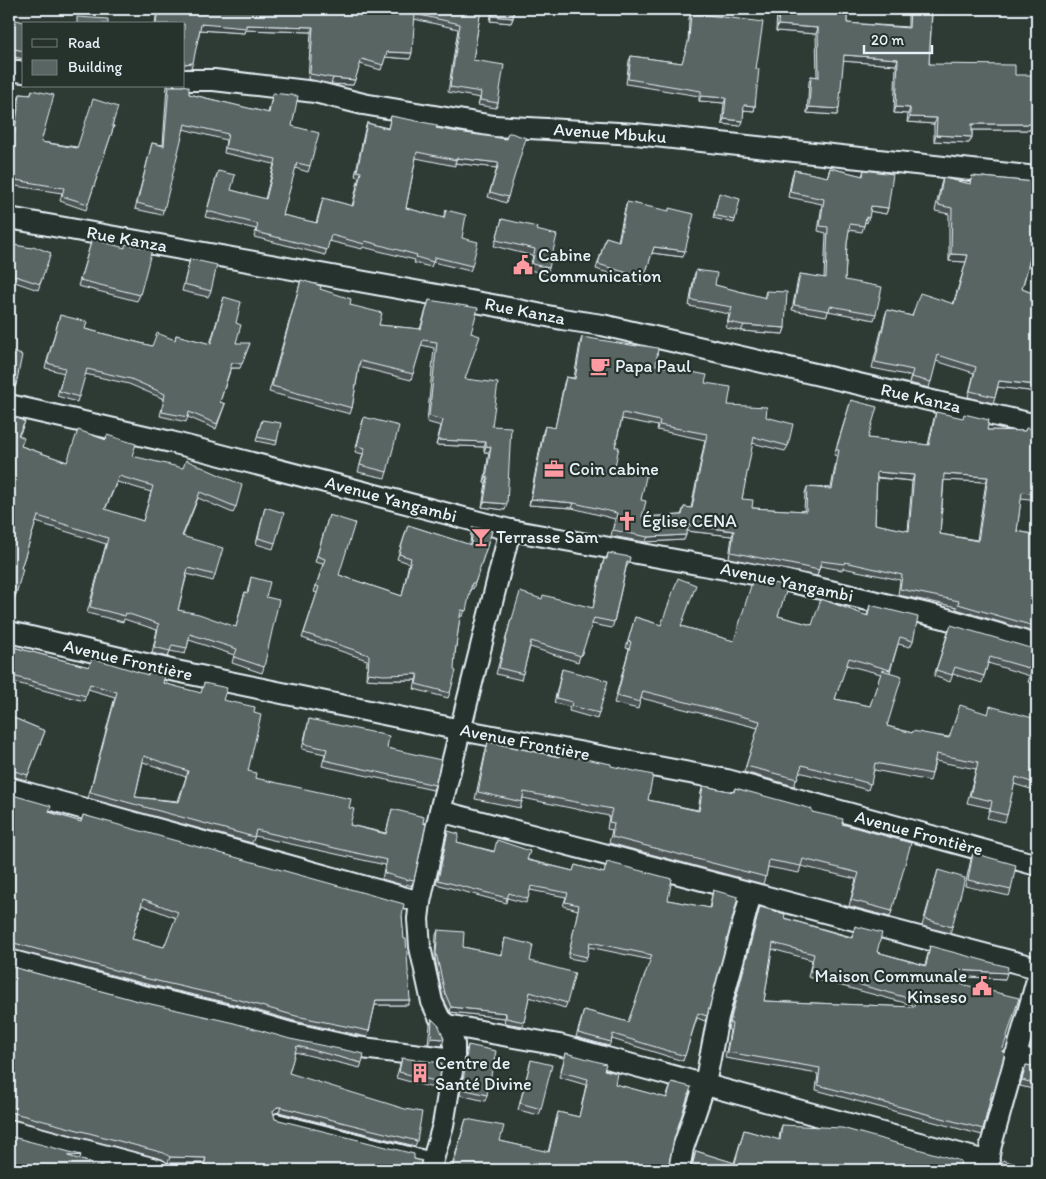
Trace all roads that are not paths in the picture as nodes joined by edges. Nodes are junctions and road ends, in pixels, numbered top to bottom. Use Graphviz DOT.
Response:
graph roads {
  1 [pos="9,70"];
  2 [pos="22,72"];
  3 [pos="185,80"];
  4 [pos="1037,177"];
  5 [pos="9,218"];
  6 [pos="9,405"];
  7 [pos="1037,425"];
  8 [pos="510,530"];
  9 [pos="9,632"];
  10 [pos="1037,645"];
  11 [pos="461,730"];
  12 [pos="9,788"];
  13 [pos="440,811"];
  14 [pos="1037,865"];
  15 [pos="751,894"];
  16 [pos="420,902"];
  17 [pos="9,960"];
  18 [pos="1037,968"];
  19 [pos="1037,980"];
  20 [pos="447,1025"];
  21 [pos="1016,1056"];
  22 [pos="454,1059"];
  23 [pos="1037,1062"];
  24 [pos="704,1084"];
  25 [pos="277,1119"];
  26 [pos="9,1130"];
  27 [pos="432,1164"];
  28 [pos="987,1166"];
  29 [pos="159,1170"];
  30 [pos="679,1170"];
  1 -- 2 [label="street"];
  3 -- 4 [label="street, Avenue Mbuku"];
  5 -- 7 [label="street, Rue Kanza"];
  6 -- 8 [label="street, Avenue Yangambi"];
  8 -- 10 [label="street, Avenue Yangambi"];
  8 -- 11 [label="street"];
  9 -- 11 [label="street, Avenue Frontière"];
  11 -- 13 [label="street"];
  11 -- 14 [label="street, Avenue Frontière"];
  12 -- 16 [label="street"];
  13 -- 15 [label="street"];
  13 -- 16 [label="street"];
  15 -- 18 [label="street"];
  15 -- 24 [label="street"];
  16 -- 20 [label="street"];
  17 -- 22 [label="street"];
  19 -- 21 [label="street"];
  20 -- 22 [label="street"];
  20 -- 24 [label="street"];
  21 -- 23 [label="street"];
  21 -- 28 [label="street"];
  22 -- 27 [label="street"];
  24 -- 28 [label="street"];
  24 -- 30 [label="street"];
  25 -- 27 [label="lane"];
  26 -- 29 [label="street"];
}
